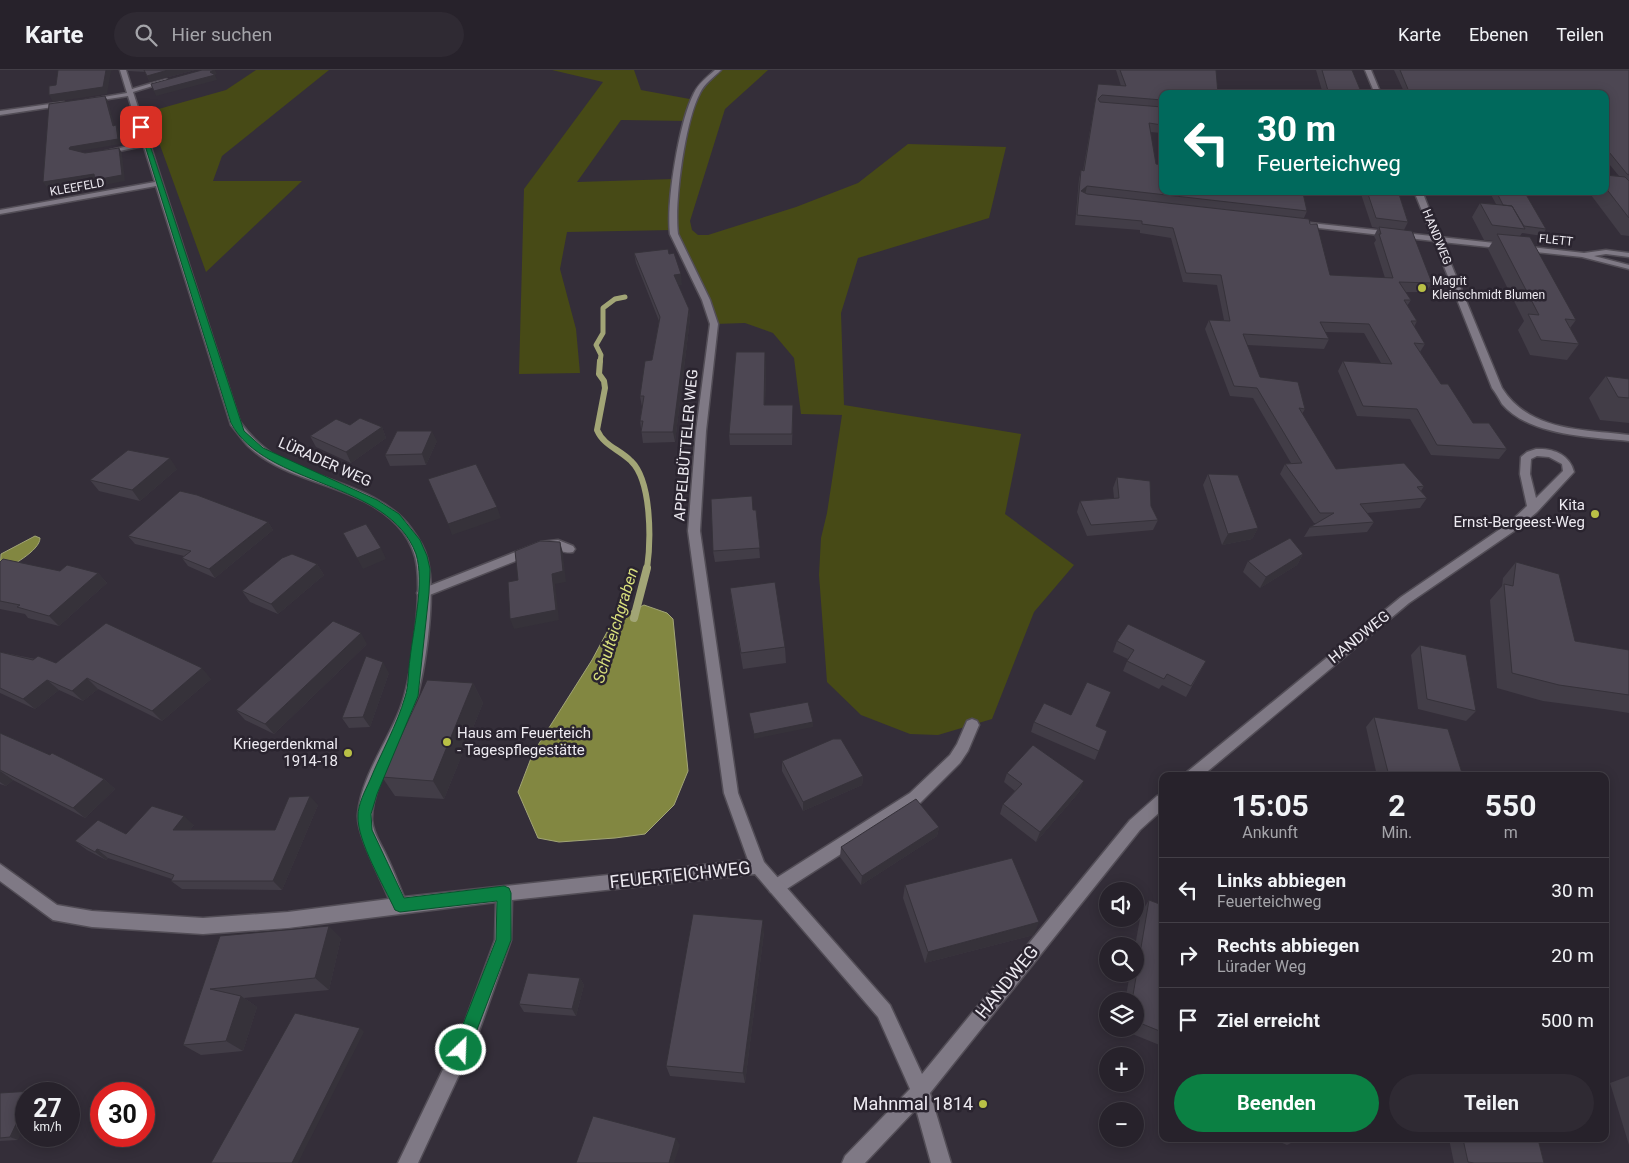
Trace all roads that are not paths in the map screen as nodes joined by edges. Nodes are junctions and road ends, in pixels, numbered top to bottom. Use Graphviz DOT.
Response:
graph roads {
  1 [pos="123,70"];
  2 [pos="718,70"];
  3 [pos="1368,70"];
  4 [pos="173,79"];
  5 [pos="1376,90"];
  6 [pos="130,92"];
  7 [pos="84,101"];
  8 [pos="75,102"];
  9 [pos="0,113"];
  10 [pos="146,144"];
  11 [pos="99,153"];
  12 [pos="158,184"];
  13 [pos="1420,195"];
  14 [pos="0,212"];
  15 [pos="1291,223"];
  16 [pos="1438,240"];
  17 [pos="1582,255"];
  18 [pos="1629,255"];
  19 [pos="1629,267"];
  20 [pos="1629,438"];
  21 [pos="1533,509"];
  22 [pos="569,549"];
  23 [pos="423,593"];
  24 [pos="972,725"];
  25 [pos="1197,772"];
  26 [pos="1159,804"];
  27 [pos="758,866"];
  28 [pos="0,870"];
  29 [pos="776,887"];
  30 [pos="504,893"];
  31 [pos="400,905"];
  32 [pos="920,1090"];
  33 [pos="408,1163"];
  34 [pos="852,1163"];
  35 [pos="941,1163"];
  1 -- 6 [label="street, LÜRADER WEG"];
  2 -- 27 [label="street, APPELBÜTTELER WEG"];
  3 -- 5 [label="street"];
  4 -- 6 [label="street"];
  6 -- 7 [label="street"];
  6 -- 10 [label="street, LÜRADER WEG"];
  8 -- 9 [label="street"];
  10 -- 11 [label="street"];
  10 -- 12 [label="street, LÜRADER WEG"];
  12 -- 14 [label="street, KLEEFELD"];
  12 -- 23 [label="street, LÜRADER WEG"];
  13 -- 16 [label="street, HANDWEG"];
  15 -- 16 [label="street, FLETT"];
  16 -- 17 [label="street, FLETT"];
  16 -- 20 [label="street, HANDWEG"];
  17 -- 18 [label="street, FLETT"];
  17 -- 19 [label="street, FLETT"];
  21 -- 21 [label="street, HANDWEG"];
  21 -- 25 [label="street, HANDWEG"];
  22 -- 23 [label="street"];
  23 -- 31 [label="street, LÜRADER WEG"];
  24 -- 29 [label="street"];
  26 -- 32 [label="street, HANDWEG"];
  27 -- 29 [label="street, FEUERTEICHWEG"];
  27 -- 30 [label="street, FEUERTEICHWEG"];
  28 -- 31 [label="street, FEUERTEICHWEG"];
  29 -- 32 [label="street, FEUERTEICHWEG"];
  30 -- 31 [label="street, FEUERTEICHWEG"];
  30 -- 33 [label="street"];
  32 -- 34 [label="street, HANDWEG"];
  32 -- 35 [label="street, FEUERTEICHWEG"];
}
